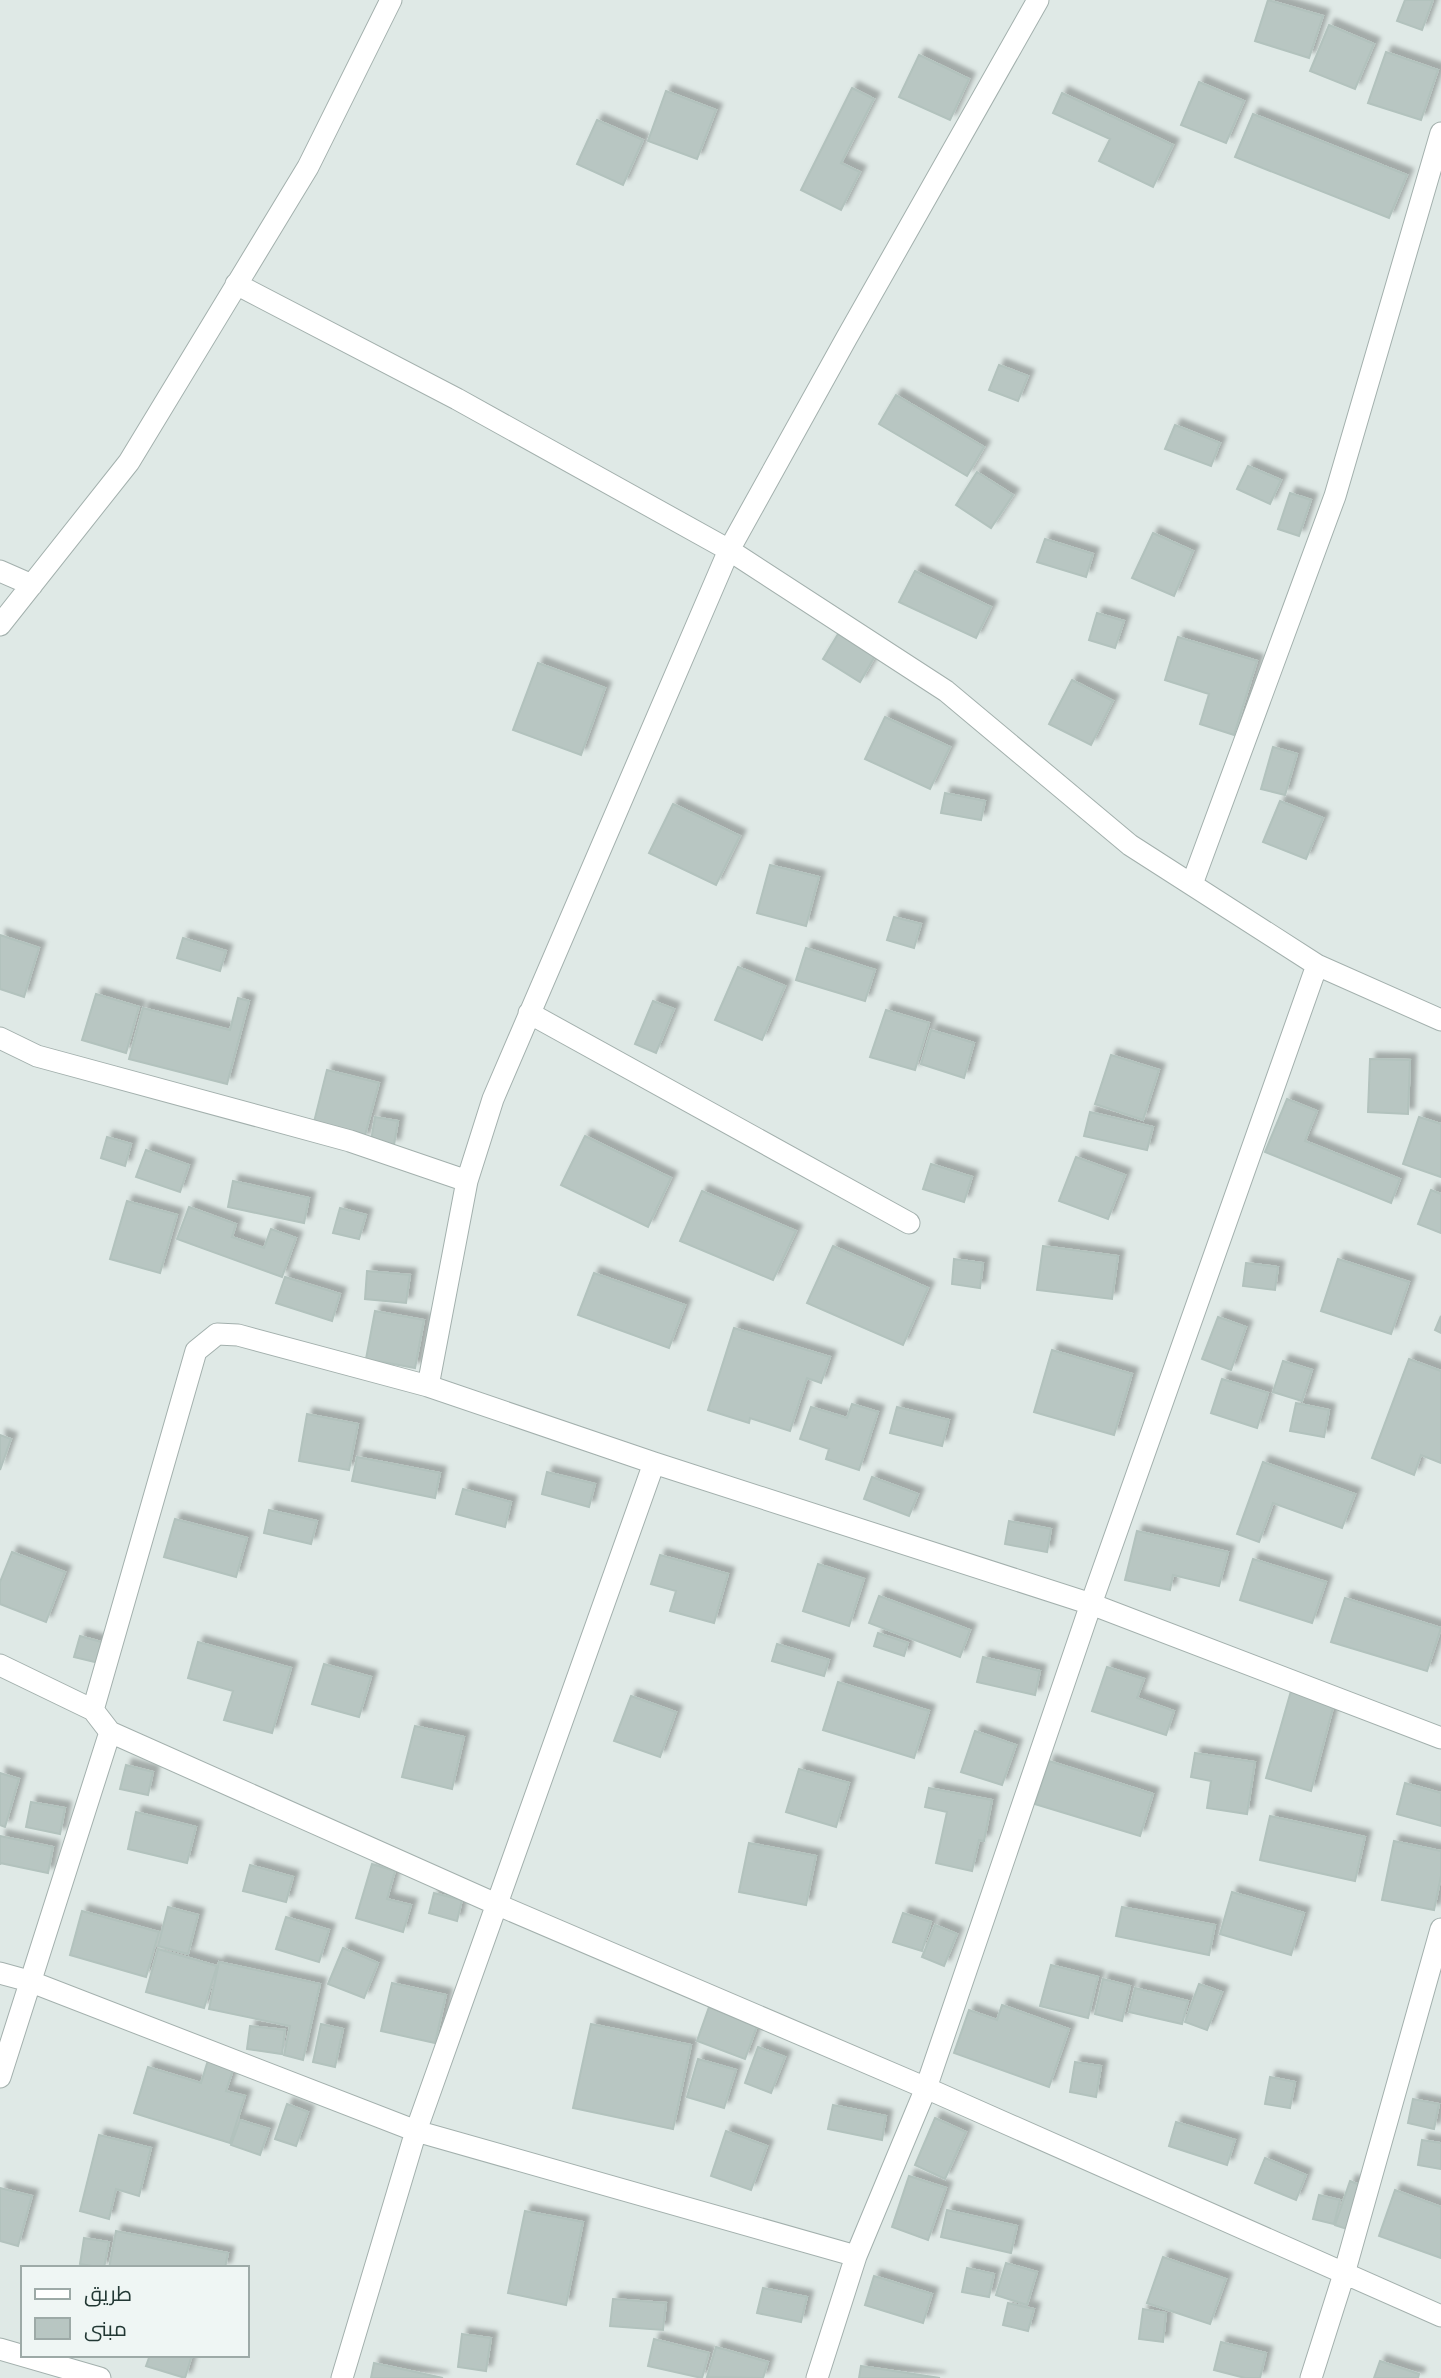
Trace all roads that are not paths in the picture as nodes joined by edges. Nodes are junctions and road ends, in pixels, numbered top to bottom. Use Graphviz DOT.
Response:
graph roads {
  1 [pos="391,0"];
  2 [pos="1038,0"];
  3 [pos="1441,133"];
  4 [pos="236,285"];
  5 [pos="729,550"];
  6 [pos="0,571"];
  7 [pos="32,584"];
  8 [pos="0,625"];
  9 [pos="1192,884"];
  10 [pos="1317,965"];
  11 [pos="528,1013"];
  12 [pos="1441,1020"];
  13 [pos="0,1038"];
  14 [pos="467,1181"];
  15 [pos="909,1223"];
  16 [pos="428,1386"];
  17 [pos="654,1463"];
  18 [pos="1091,1604"];
  19 [pos="0,1665"];
  20 [pos="93,1710"];
  21 [pos="110,1731"];
  22 [pos="1441,1738"];
  23 [pos="496,1904"];
  24 [pos="1441,1929"];
  25 [pos="0,1973"];
  26 [pos="29,1981"];
  27 [pos="0,2077"];
  28 [pos="926,2088"];
  29 [pos="416,2131"];
  30 [pos="856,2256"];
  31 [pos="1344,2274"];
  32 [pos="1441,2316"];
  33 [pos="0,2349"];
  34 [pos="21,2355"];
  35 [pos="28,2357"];
  36 [pos="100,2378"];
  37 [pos="342,2378"];
  38 [pos="817,2378"];
  39 [pos="1311,2378"];
  1 -- 4 [label="street"];
  2 -- 5 [label="street"];
  3 -- 9 [label="street"];
  4 -- 5 [label="street"];
  4 -- 7 [label="street"];
  5 -- 9 [label="street"];
  5 -- 11 [label="street"];
  6 -- 7 [label="street"];
  7 -- 8 [label="street"];
  9 -- 10 [label="street"];
  10 -- 12 [label="street"];
  10 -- 18 [label="street"];
  11 -- 14 [label="street"];
  11 -- 15 [label="street"];
  13 -- 14 [label="street"];
  14 -- 16 [label="street"];
  16 -- 17 [label="street"];
  16 -- 20 [label="street"];
  17 -- 18 [label="street"];
  17 -- 23 [label="street"];
  18 -- 22 [label="street"];
  18 -- 28 [label="street"];
  19 -- 20 [label="street"];
  20 -- 21 [label="street"];
  21 -- 23 [label="street"];
  21 -- 26 [label="street"];
  23 -- 28 [label="street"];
  23 -- 29 [label="street"];
  24 -- 31 [label="street"];
  25 -- 26 [label="street"];
  26 -- 27 [label="street"];
  26 -- 29 [label="street"];
  28 -- 30 [label="street"];
  28 -- 31 [label="street"];
  29 -- 30 [label="street"];
  29 -- 37 [label="street"];
  30 -- 38 [label="street"];
  31 -- 32 [label="street"];
  31 -- 39 [label="street"];
  33 -- 34 [label="street"];
  35 -- 36 [label="street"];
}
